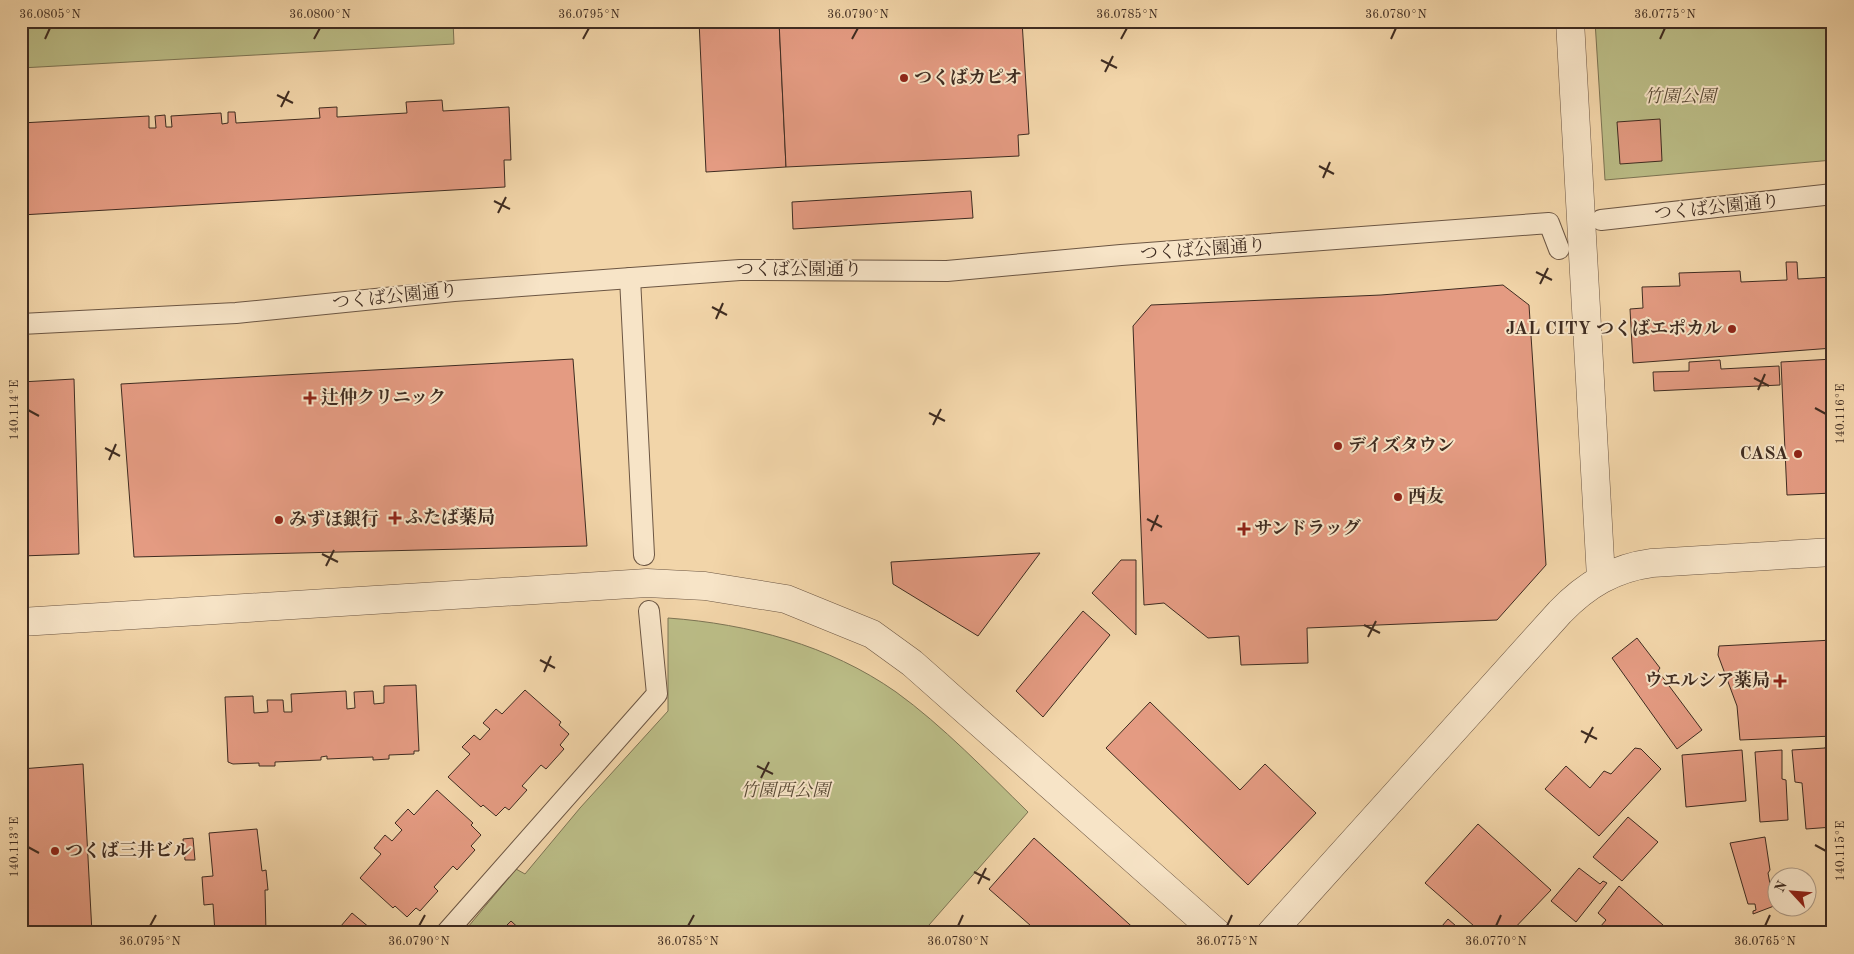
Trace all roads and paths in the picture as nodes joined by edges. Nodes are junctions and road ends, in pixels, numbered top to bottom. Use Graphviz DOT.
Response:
graph roads {
  1 [pos="1570,21"];
  2 [pos="1833,194"];
  3 [pos="1600,220"];
  4 [pos="1560,249"];
  5 [pos="630,278"];
  6 [pos="21,324"];
  7 [pos="1833,552"];
  8 [pos="644,555"];
  9 [pos="1602,578"];
  10 [pos="649,611"];
  11 [pos="21,622"];
  12 [pos="446,933"];
  13 [pos="1217,933"];
  14 [pos="1271,933"];
  1 -- 9 [label="street"];
  2 -- 3 [label="street, つくば公園通り"];
  4 -- 5 [label="street, つくば公園通り"];
  5 -- 6 [label="street, つくば公園通り"];
  5 -- 8 [label="street"];
  7 -- 9 [label="street"];
  9 -- 14 [label="street"];
  10 -- 12 [label="street"];
  11 -- 13 [label="street"];
}
